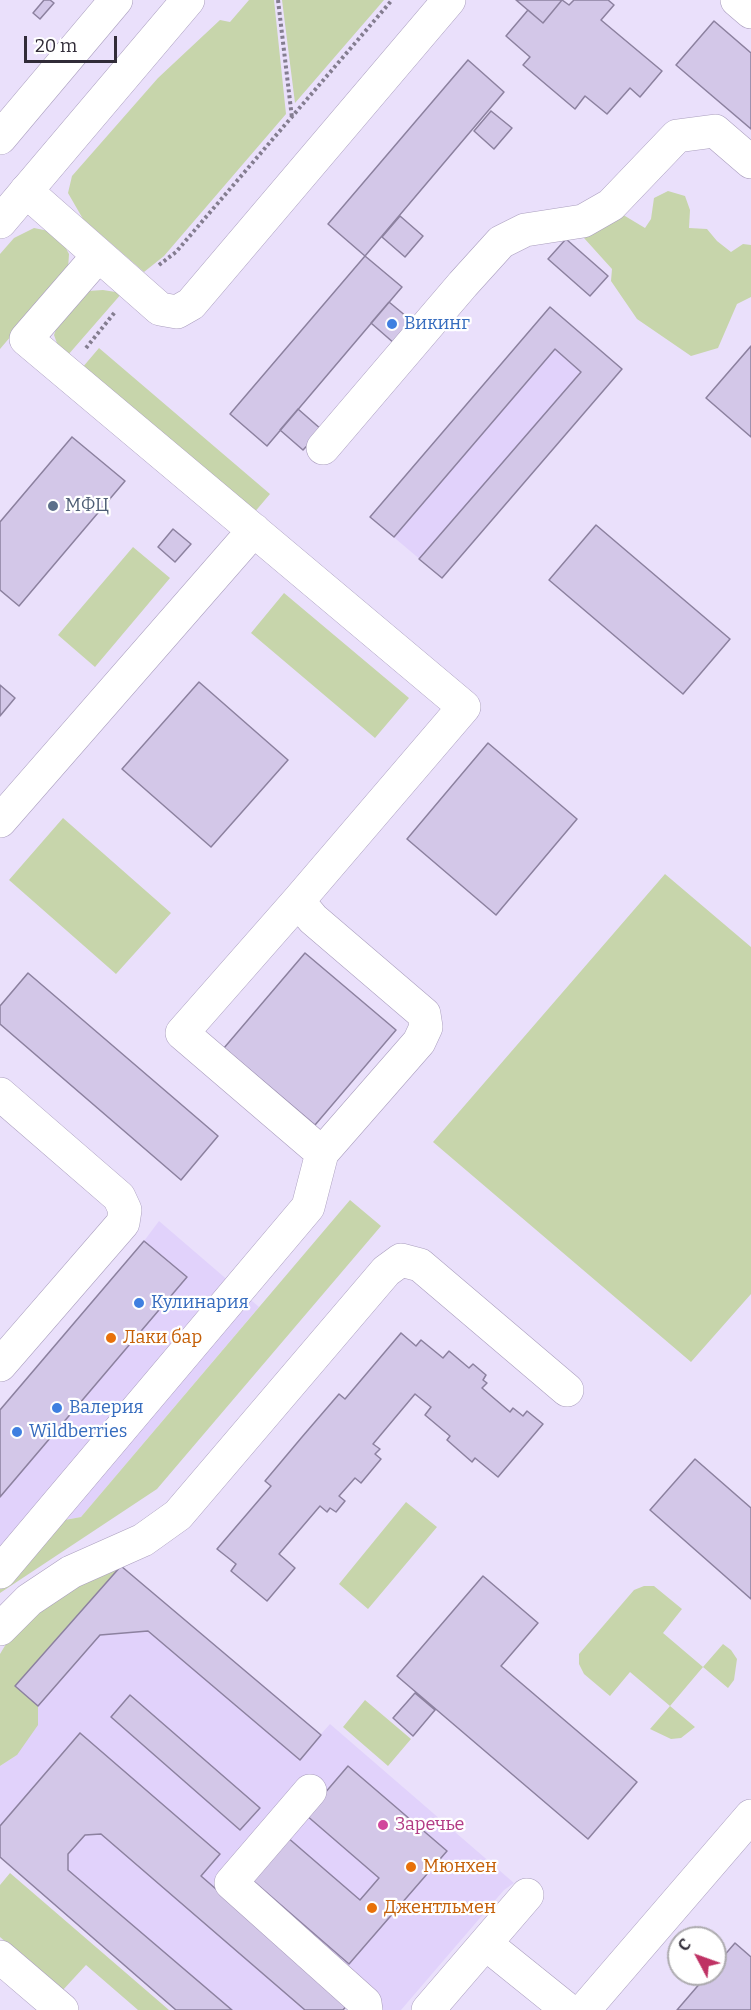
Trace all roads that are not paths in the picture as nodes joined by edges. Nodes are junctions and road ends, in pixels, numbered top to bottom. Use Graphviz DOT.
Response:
graph roads {
  1 [pos="116,0"];
  2 [pos="188,0"];
  3 [pos="448,0"];
  4 [pos="737,0"];
  5 [pos="751,12"];
  6 [pos="0,138"];
  7 [pos="751,162"];
  8 [pos="26,191"];
  9 [pos="0,222"];
  10 [pos="98,256"];
  11 [pos="323,448"];
  12 [pos="254,530"];
  13 [pos="0,821"];
  14 [pos="298,901"];
  15 [pos="0,1094"];
  16 [pos="322,1154"];
  17 [pos="0,1365"];
  18 [pos="567,1390"];
  19 [pos="0,1572"];
  20 [pos="0,1629"];
  21 [pos="310,1791"];
  22 [pos="751,1816"];
  23 [pos="527,1895"];
  24 [pos="486,1944"];
  25 [pos="0,1957"];
  26 [pos="62,2010"];
  27 [pos="366,2010"];
  28 [pos="428,2010"];
  29 [pos="568,2010"];
  30 [pos="584,2010"];
  1 -- 6 [label="main road"];
  2 -- 8 [label="main road"];
  3 -- 10 [label="main road"];
  4 -- 5 [label="main road"];
  7 -- 11 [label="main road"];
  8 -- 9 [label="main road"];
  8 -- 10 [label="main road"];
  10 -- 12 [label="main road"];
  12 -- 13 [label="main road"];
  12 -- 14 [label="main road"];
  14 -- 16 [label="main road"];
  14 -- 16 [label="main road"];
  15 -- 17 [label="main road"];
  16 -- 19 [label="main road"];
  18 -- 20 [label="main road"];
  21 -- 27 [label="main road"];
  22 -- 30 [label="main road"];
  23 -- 24 [label="main road"];
  24 -- 28 [label="main road"];
  24 -- 29 [label="main road"];
  25 -- 26 [label="main road"];
}
